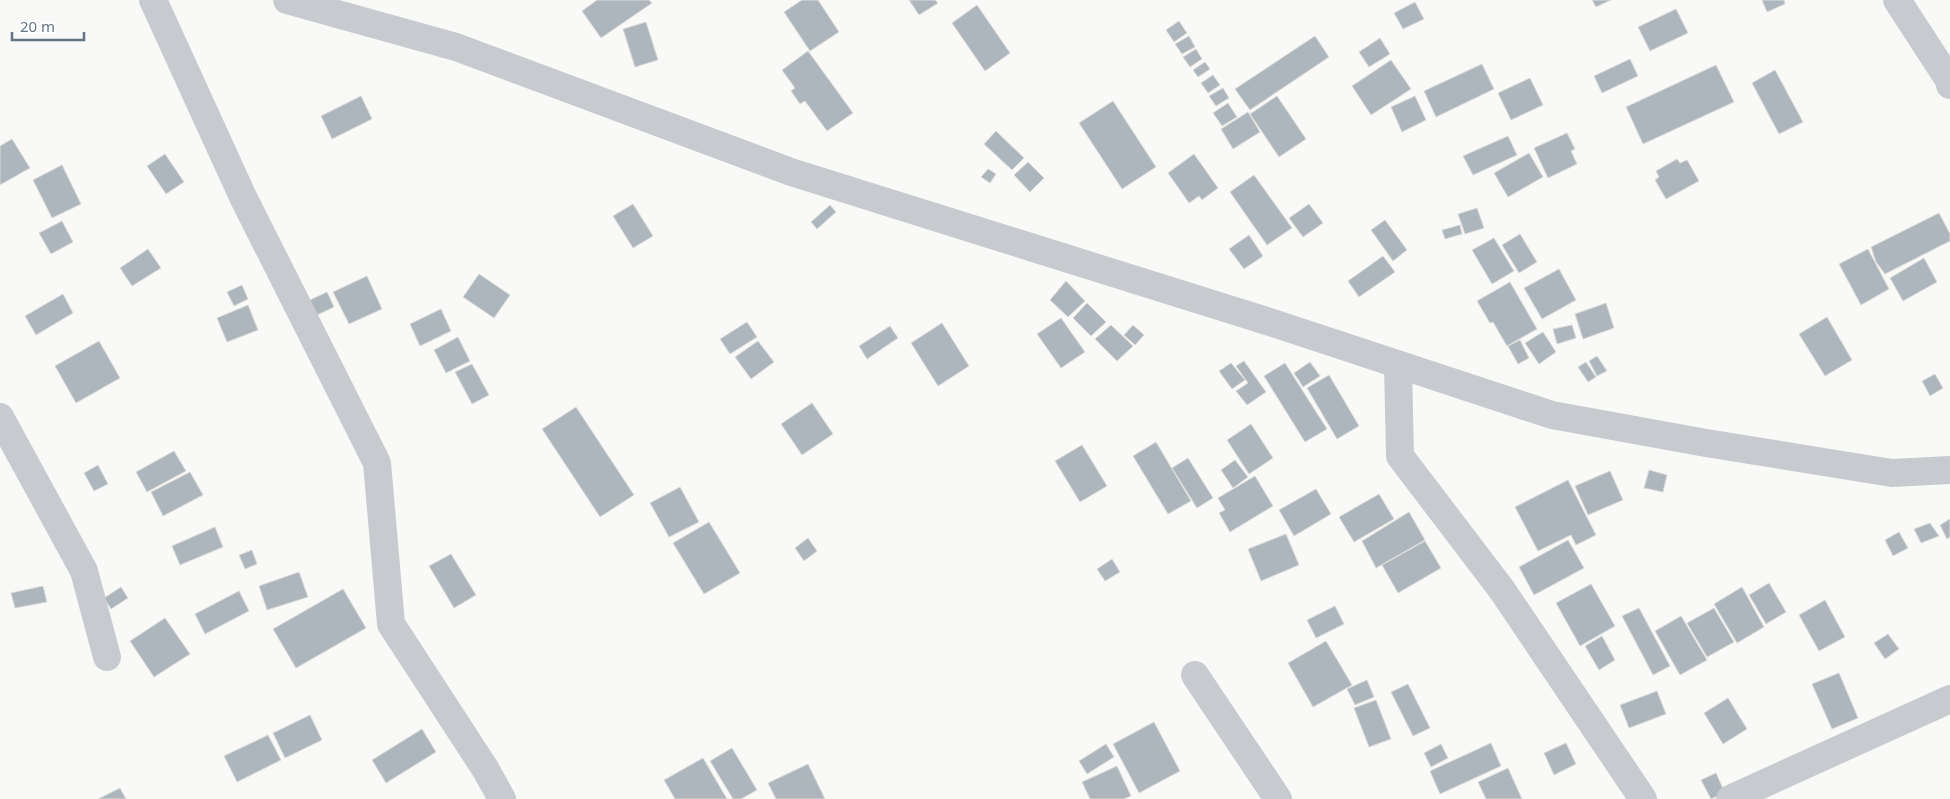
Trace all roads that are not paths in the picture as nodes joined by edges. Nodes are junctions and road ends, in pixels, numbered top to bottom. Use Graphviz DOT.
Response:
graph roads {
  1 [pos="153,0"];
  2 [pos="287,0"];
  3 [pos="1897,0"];
  4 [pos="1950,86"];
  5 [pos="1398,364"];
  6 [pos="0,417"];
  7 [pos="1950,470"];
  8 [pos="107,657"];
  9 [pos="1195,675"];
  10 [pos="1950,699"];
  11 [pos="502,799"];
  12 [pos="1278,799"];
  13 [pos="1643,799"];
  14 [pos="1730,799"];
  1 -- 11 [label="street"];
  2 -- 5 [label="street"];
  3 -- 4 [label="street"];
  5 -- 7 [label="street"];
  5 -- 13 [label="street"];
  6 -- 8 [label="street"];
  9 -- 12 [label="street"];
  10 -- 14 [label="street"];
}
